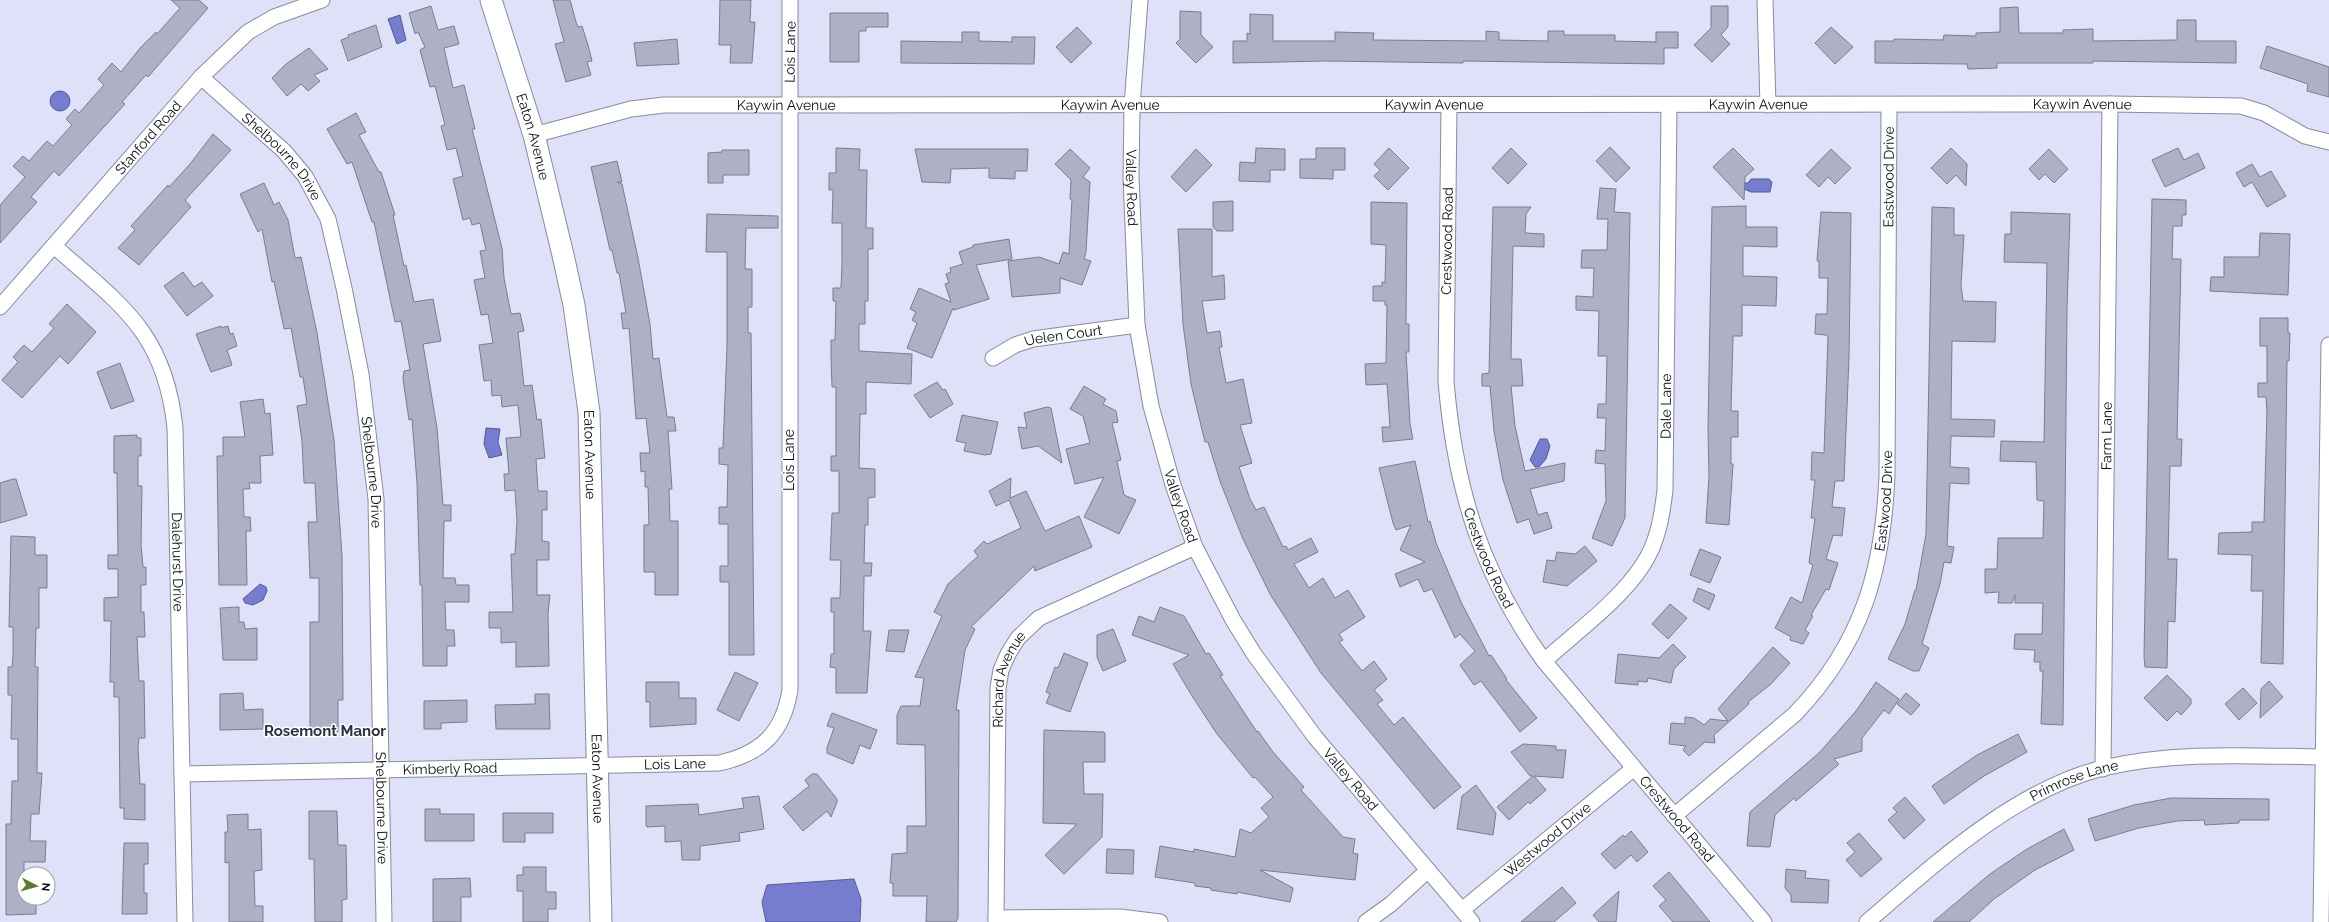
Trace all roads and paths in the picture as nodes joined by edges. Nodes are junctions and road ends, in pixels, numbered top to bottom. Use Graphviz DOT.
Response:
graph roads {
  1 [pos="322,0"];
  2 [pos="492,0"];
  3 [pos="790,0"];
  4 [pos="1140,0"];
  5 [pos="1765,0"];
  6 [pos="201,77"];
  7 [pos="1669,104"];
  8 [pos="2110,104"];
  9 [pos="789,105"];
  10 [pos="1768,105"];
  11 [pos="1889,105"];
  12 [pos="1132,106"];
  13 [pos="1449,106"];
  14 [pos="534,134"];
  15 [pos="2329,142"];
  16 [pos="54,246"];
  17 [pos="0,307"];
  18 [pos="1137,325"];
  19 [pos="2329,345"];
  20 [pos="993,358"];
  21 [pos="1195,547"];
  22 [pos="1544,661"];
  23 [pos="2323,757"];
  24 [pos="599,765"];
  25 [pos="1634,768"];
  26 [pos="2103,769"];
  27 [pos="381,770"];
  28 [pos="182,774"];
  29 [pos="1674,816"];
  30 [pos="1428,870"];
  31 [pos="1462,910"];
  32 [pos="996,920"];
  33 [pos="185,922"];
  34 [pos="384,922"];
  35 [pos="601,922"];
  36 [pos="1160,922"];
  37 [pos="1366,922"];
  38 [pos="1472,922"];
  39 [pos="1764,922"];
  40 [pos="1867,922"];
  41 [pos="2321,922"];
  1 -- 6 [label="street, Stanford Road"];
  2 -- 14 [label="street, Eaton Avenue"];
  3 -- 9 [label="street, Lois Lane"];
  4 -- 12 [label="street, Valley Road"];
  5 -- 10 [label="street"];
  6 -- 16 [label="street, Stanford Road"];
  6 -- 27 [label="street, Shelbourne Drive"];
  7 -- 10 [label="street, Kaywin Avenue"];
  7 -- 13 [label="street, Kaywin Avenue"];
  7 -- 22 [label="street, Dale Lane"];
  8 -- 11 [label="street, Kaywin Avenue"];
  8 -- 15 [label="street, Kaywin Avenue"];
  8 -- 26 [label="street, Farm Lane"];
  9 -- 12 [label="street, Kaywin Avenue"];
  9 -- 14 [label="street, Kaywin Avenue"];
  9 -- 24 [label="street, Lois Lane"];
  10 -- 11 [label="street, Kaywin Avenue"];
  11 -- 29 [label="street, Eastwood Drive"];
  12 -- 13 [label="street, Kaywin Avenue"];
  12 -- 18 [label="street, Valley Road"];
  13 -- 22 [label="street, Crestwood Road"];
  14 -- 24 [label="street, Eaton Avenue"];
  16 -- 17 [label="street, Stanford Road"];
  16 -- 28 [label="street, Dalehurst Drive"];
  18 -- 20 [label="street, Uelen Court"];
  18 -- 21 [label="street, Valley Road"];
  19 -- 23 [label="street"];
  21 -- 30 [label="street, Valley Road"];
  21 -- 32 [label="street, Richard Avenue"];
  22 -- 25 [label="street, Crestwood Road"];
  23 -- 26 [label="street, Primrose Lane"];
  23 -- 41 [label="street"];
  24 -- 27 [label="street, Kimberly Road"];
  24 -- 35 [label="street, Eaton Avenue"];
  25 -- 29 [label="street, Crestwood Road"];
  25 -- 31 [label="street, Westwood Drive"];
  26 -- 40 [label="street, Primrose Lane"];
  27 -- 28 [label="street, Kimberly Road"];
  27 -- 34 [label="street, Shelbourne Drive"];
  28 -- 33 [label="street, Dalehurst Drive"];
  29 -- 39 [label="street, Crestwood Road"];
  30 -- 31 [label="street, Valley Road"];
  30 -- 37 [label="street"];
  31 -- 38 [label="street, Valley Road"];
  32 -- 36 [label="street"];
}
